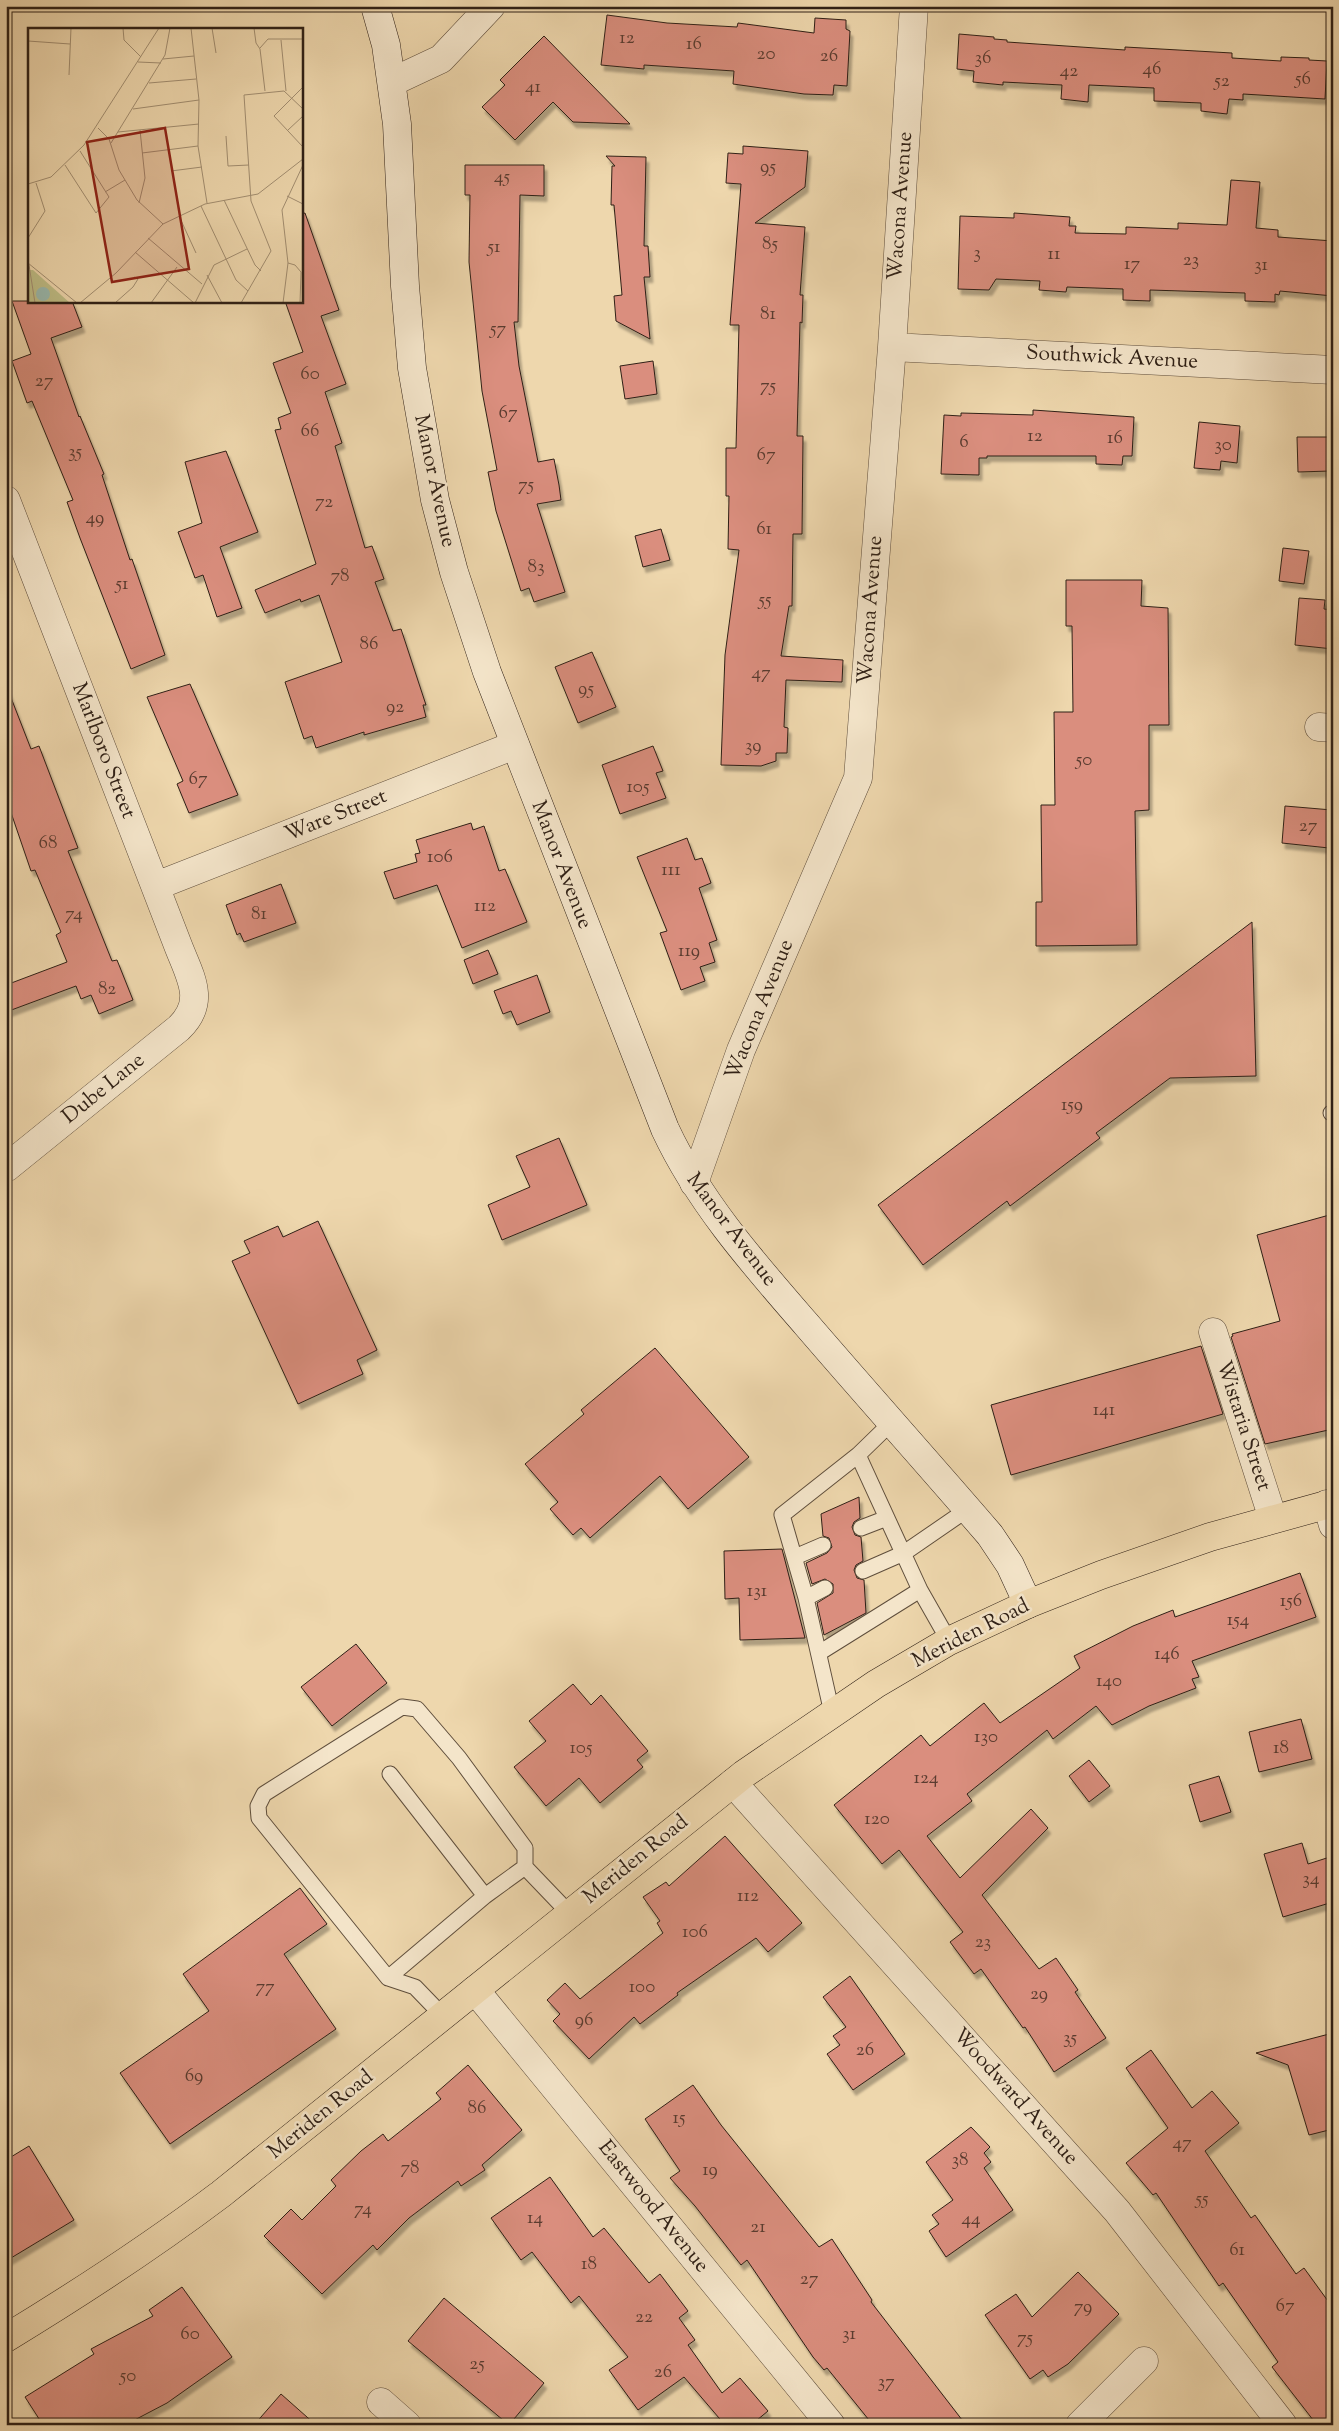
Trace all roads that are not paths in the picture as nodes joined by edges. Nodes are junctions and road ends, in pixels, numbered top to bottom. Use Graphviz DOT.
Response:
graph roads {
  1 [pos="375,6"];
  2 [pos="491,6"];
  3 [pos="914,6"];
  4 [pos="392,82"];
  5 [pos="892,347"];
  6 [pos="1333,370"];
  7 [pos="6,500"];
  8 [pos="516,745"];
  9 [pos="156,886"];
  10 [pos="194,1004"];
  11 [pos="6,1168"];
  12 [pos="694,1183"];
  13 [pos="1213,1332"];
  14 [pos="892,1422"];
  15 [pos="858,1455"];
  16 [pos="968,1509"];
  17 [pos="1331,1511"];
  18 [pos="888,1518"];
  19 [pos="1273,1519"];
  20 [pos="861,1528"];
  21 [pos="823,1545"];
  22 [pos="904,1554"];
  23 [pos="795,1557"];
  24 [pos="863,1570"];
  25 [pos="825,1588"];
  26 [pos="920,1590"];
  27 [pos="806,1598"];
  28 [pos="1028,1604"];
  29 [pos="949,1641"];
  30 [pos="819,1653"];
  31 [pos="832,1713"];
  32 [pos="390,1774"];
  33 [pos="733,1783"];
  34 [pos="525,1867"];
  35 [pos="484,1896"];
  36 [pos="570,1914"];
  37 [pos="388,1978"];
  38 [pos="475,1990"];
  39 [pos="443,2016"];
  40 [pos="6,2338"];
  41 [pos="1144,2361"];
  42 [pos="381,2402"];
  43 [pos="407,2425"];
  44 [pos="831,2425"];
  45 [pos="1080,2425"];
  46 [pos="1283,2425"];
  1 -- 4 [label="street, Manor Avenue"];
  2 -- 4 [label="street"];
  3 -- 5 [label="street, Wacona Avenue"];
  4 -- 8 [label="street, Manor Avenue"];
  5 -- 6 [label="street, Southwick Avenue"];
  5 -- 12 [label="street, Wacona Avenue"];
  7 -- 9 [label="street, Marlboro Street"];
  8 -- 9 [label="street, Ware Street"];
  8 -- 12 [label="street, Manor Avenue"];
  9 -- 10 [label="street, Marlboro Street"];
  10 -- 11 [label="street, Dube Lane"];
  12 -- 14 [label="street, Manor Avenue"];
  13 -- 19 [label="street, Wistaria Street"];
  14 -- 15 [label="lane"];
  14 -- 16 [label="street, Manor Avenue"];
  15 -- 18 [label="lane"];
  15 -- 23 [label="lane"];
  16 -- 22 [label="lane"];
  16 -- 28 [label="street, Manor Avenue"];
  17 -- 19 [label="main road, Meriden Road"];
  18 -- 20 [label="lane"];
  18 -- 22 [label="lane"];
  19 -- 28 [label="main road, Meriden Road"];
  21 -- 23 [label="lane"];
  22 -- 24 [label="lane"];
  22 -- 26 [label="lane"];
  23 -- 27 [label="lane"];
  25 -- 27 [label="lane"];
  26 -- 29 [label="lane"];
  26 -- 30 [label="lane"];
  27 -- 30 [label="lane"];
  28 -- 29 [label="main road, Meriden Road"];
  29 -- 31 [label="main road, Meriden Road"];
  30 -- 31 [label="lane"];
  31 -- 33 [label="main road, Meriden Road"];
  32 -- 35 [label="lane"];
  33 -- 36 [label="main road, Meriden Road"];
  33 -- 46 [label="street, Woodward Avenue"];
  34 -- 35 [label="lane"];
  34 -- 36 [label="lane"];
  34 -- 37 [label="lane"];
  35 -- 37 [label="lane"];
  36 -- 38 [label="main road, Meriden Road"];
  37 -- 39 [label="lane"];
  38 -- 39 [label="main road, Meriden Road"];
  38 -- 44 [label="street, Eastwood Avenue"];
  39 -- 40 [label="main road, Meriden Road"];
  41 -- 45 [label="street"];
  42 -- 43 [label="street"];
}
